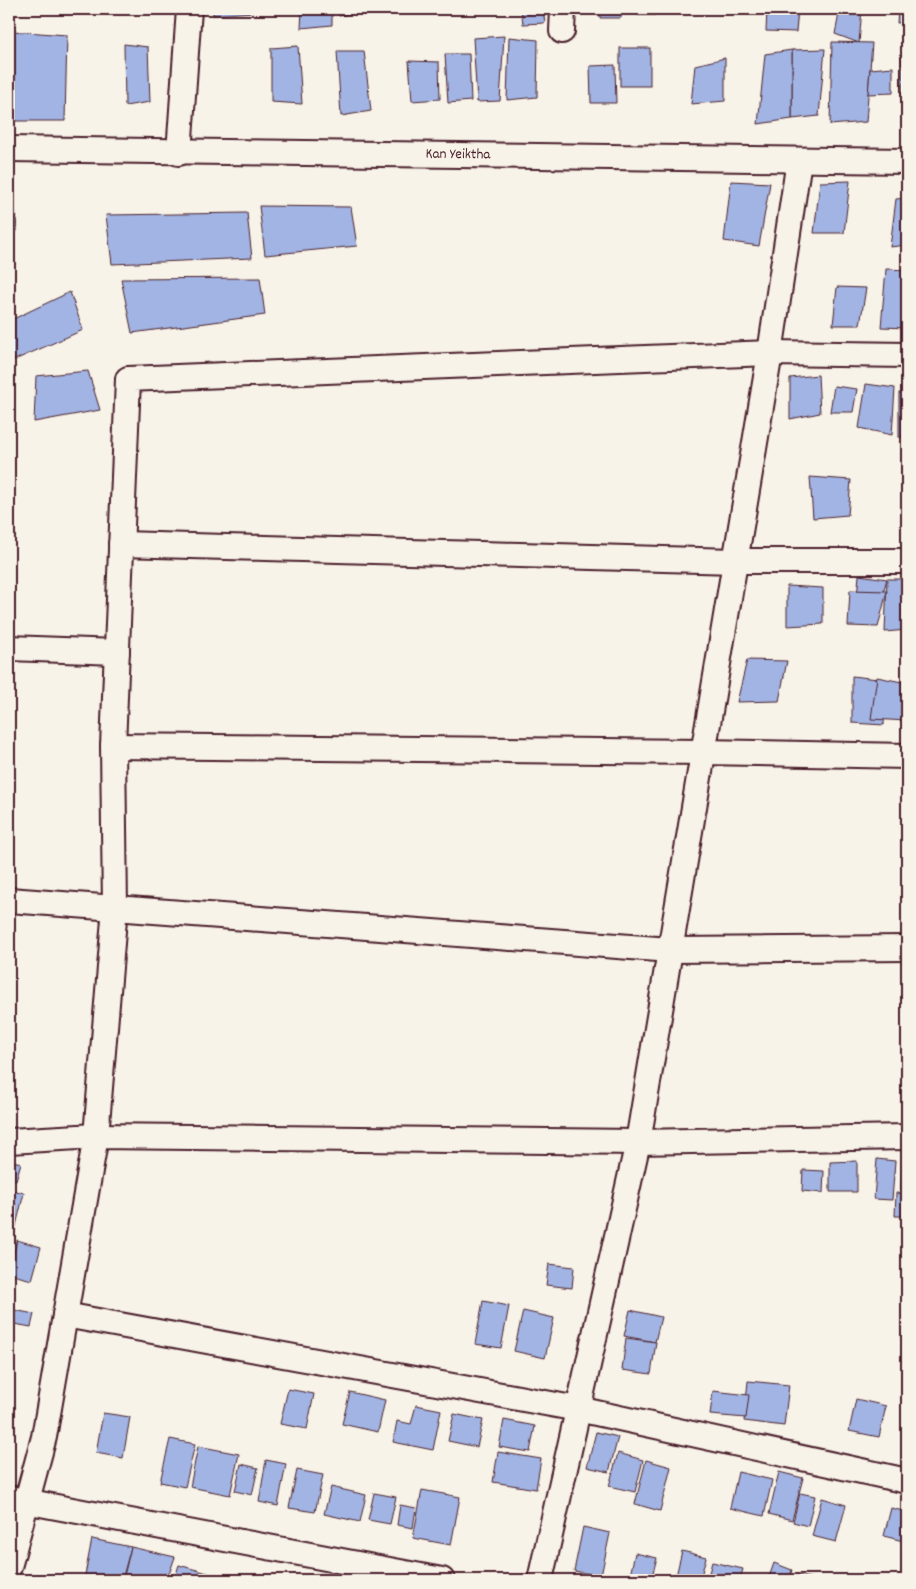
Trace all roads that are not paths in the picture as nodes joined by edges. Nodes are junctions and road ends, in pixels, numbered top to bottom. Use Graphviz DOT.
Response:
graph roads {
  1 [pos="189,9"];
  2 [pos="9,149"];
  3 [pos="179,153"];
  4 [pos="799,160"];
  5 [pos="907,161"];
  6 [pos="770,353"];
  7 [pos="907,355"];
  8 [pos="121,544"];
  9 [pos="735,561"];
  10 [pos="907,561"];
  11 [pos="9,648"];
  12 [pos="117,652"];
  13 [pos="113,746"];
  14 [pos="704,752"];
  15 [pos="907,756"];
  16 [pos="9,900"];
  17 [pos="115,907"];
  18 [pos="907,948"];
  19 [pos="670,950"];
  20 [pos="96,1136"];
  21 [pos="907,1137"];
  22 [pos="9,1141"];
  23 [pos="638,1142"];
  24 [pos="65,1316"];
  25 [pos="578,1409"];
  26 [pos="907,1481"];
  27 [pos="18,1500"];
  28 [pos="9,1567"];
  29 [pos="442,1580"];
  30 [pos="540,1580"];
  1 -- 3 [label="street"];
  2 -- 3 [label="street, Kan Yeiktha"];
  3 -- 4 [label="street, Kan Yeiktha"];
  4 -- 5 [label="street, Kan Yeiktha"];
  4 -- 6 [label="street"];
  6 -- 7 [label="street"];
  6 -- 8 [label="street"];
  6 -- 9 [label="street"];
  8 -- 9 [label="street"];
  8 -- 12 [label="street"];
  9 -- 10 [label="street"];
  9 -- 14 [label="street"];
  11 -- 12 [label="street"];
  12 -- 13 [label="street"];
  13 -- 14 [label="street"];
  13 -- 17 [label="street"];
  14 -- 15 [label="street"];
  14 -- 19 [label="street"];
  16 -- 17 [label="street"];
  17 -- 19 [label="street"];
  17 -- 20 [label="street"];
  18 -- 19 [label="street"];
  19 -- 23 [label="street"];
  20 -- 22 [label="street"];
  20 -- 23 [label="street"];
  20 -- 24 [label="street"];
  21 -- 23 [label="street"];
  23 -- 25 [label="street"];
  24 -- 25 [label="street"];
  24 -- 27 [label="street"];
  25 -- 26 [label="street"];
  25 -- 30 [label="street"];
  27 -- 28 [label="street"];
  27 -- 29 [label="street"];
}
